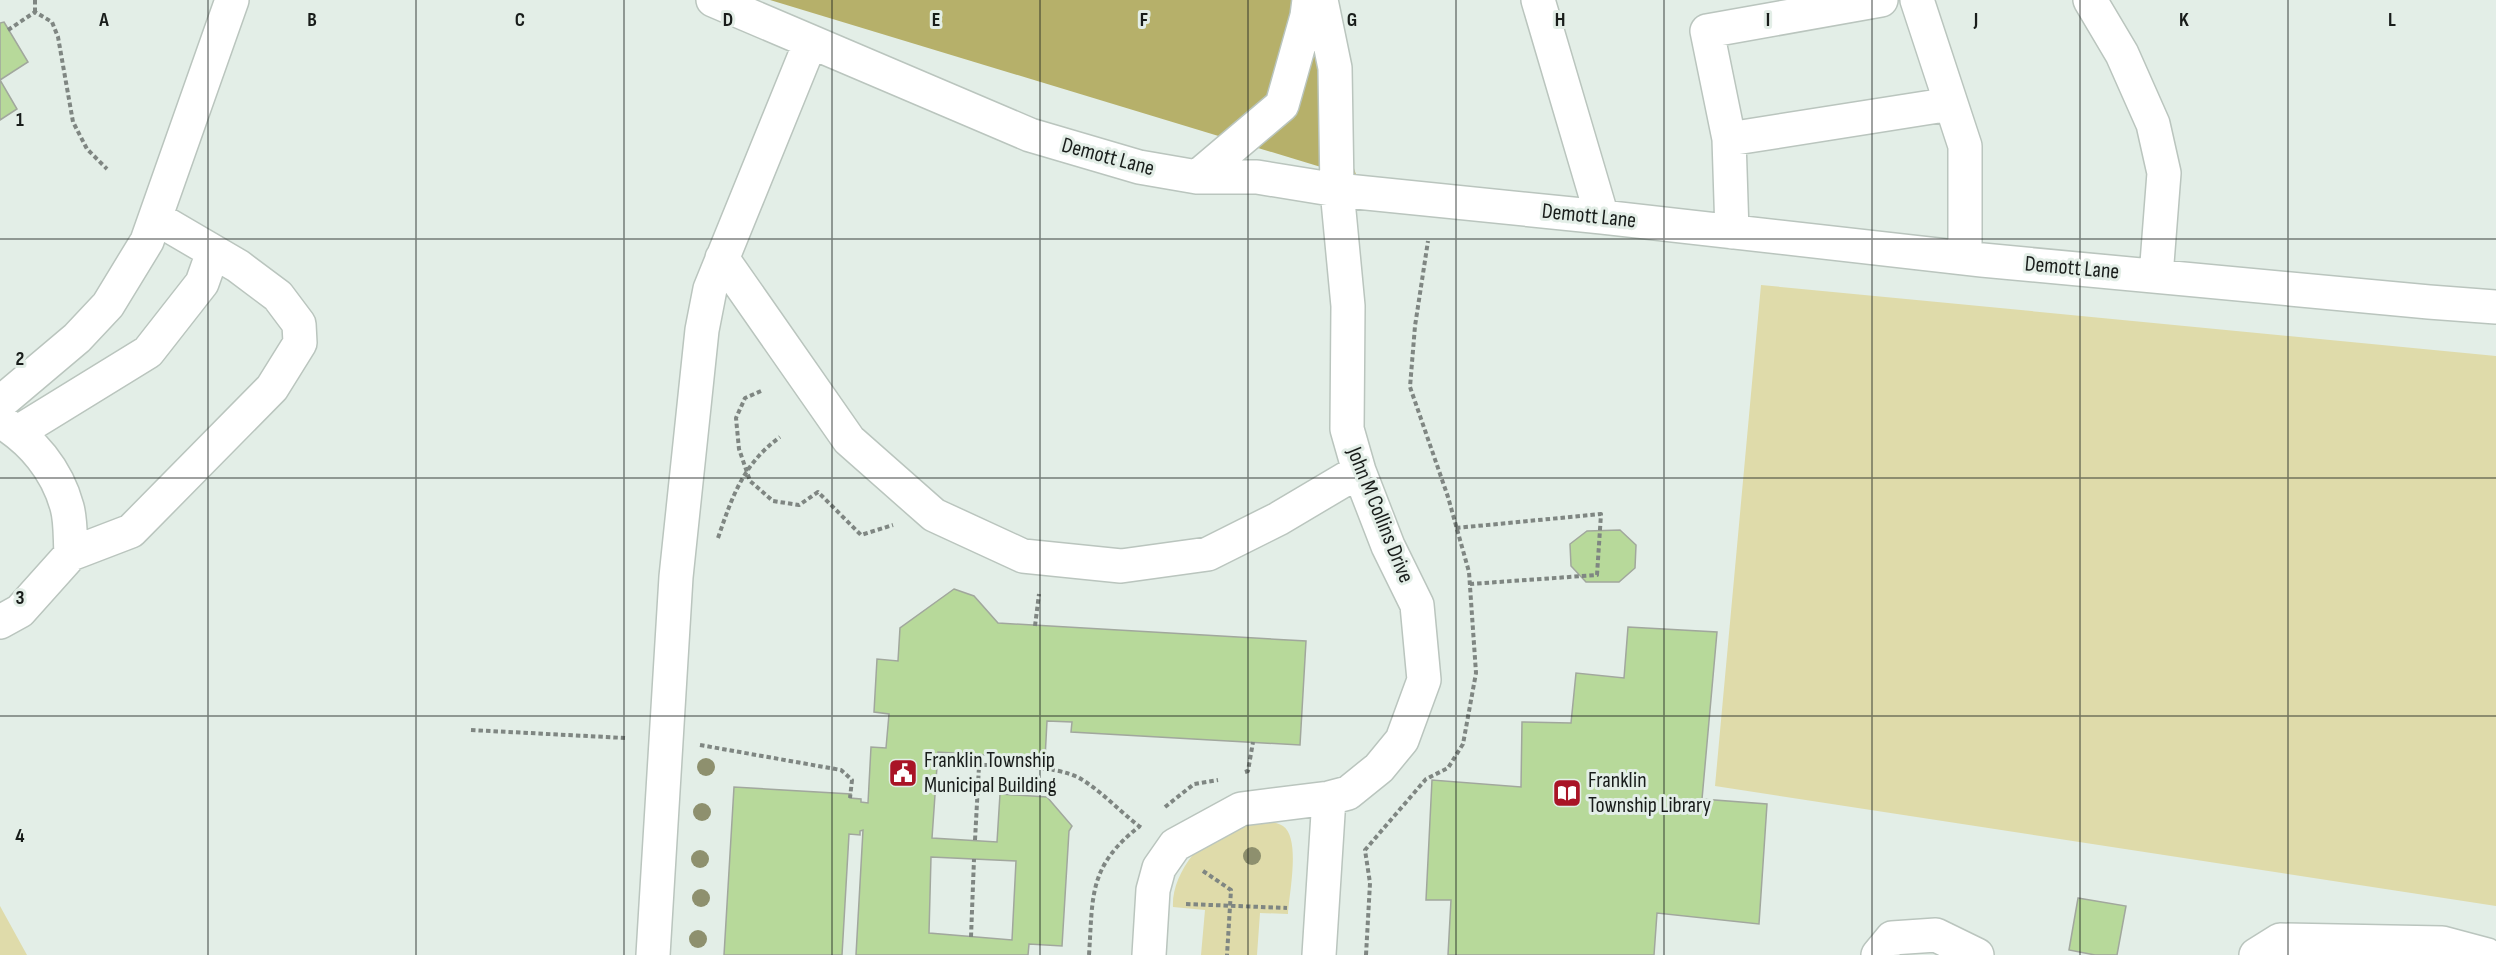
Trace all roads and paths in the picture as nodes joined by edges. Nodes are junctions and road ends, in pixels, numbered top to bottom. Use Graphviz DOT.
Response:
graph roads {
  1 [pos="35,0"];
  2 [pos="232,0"];
  3 [pos="713,0"];
  4 [pos="1309,0"];
  5 [pos="1321,0"];
  6 [pos="1538,0"];
  7 [pos="1881,0"];
  8 [pos="1917,0"];
  9 [pos="2090,0"];
  10 [pos="35,12"];
  11 [pos="8,30"];
  12 [pos="810,43"];
  13 [pos="1951,104"];
  14 [pos="1729,139"];
  15 [pos="107,169"];
  16 [pos="1197,177"];
  17 [pos="1337,190"];
  18 [pos="1602,217"];
  19 [pos="156,218"];
  20 [pos="1732,231"];
  21 [pos="213,252"];
  22 [pos="722,258"];
  23 [pos="1965,258"];
  24 [pos="2156,276"];
  25 [pos="2496,307"];
  26 [pos="761,391"];
  27 [pos="0,403"];
  28 [pos="9,427"];
  29 [pos="780,437"];
  30 [pos="747,471"];
  31 [pos="1359,471"];
  32 [pos="897,523"];
  33 [pos="1456,528"];
  34 [pos="716,544"];
  35 [pos="71,554"];
  36 [pos="1470,584"];
  37 [pos="1040,586"];
  38 [pos="0,622"];
  39 [pos="1035,626"];
  40 [pos="471,730"];
  41 [pos="625,738"];
  42 [pos="694,744"];
  43 [pos="953,764"];
  44 [pos="979,766"];
  45 [pos="850,798"];
  46 [pos="1329,798"];
  47 [pos="975,840"];
  48 [pos="1172,849"];
  49 [pos="974,859"];
  50 [pos="1179,903"];
  51 [pos="1230,906"];
  52 [pos="1322,909"];
  53 [pos="1369,910"];
  54 [pos="971,937"];
  55 [pos="653,955"];
  56 [pos="1149,955"];
  57 [pos="1227,955"];
  58 [pos="1319,955"];
  59 [pos="1878,955"];
  60 [pos="1977,955"];
  61 [pos="2256,955"];
  62 [pos="2487,955"];
  1 -- 10 [label="path"];
  2 -- 19 [label="street"];
  3 -- 12 [label="street, Demott Lane"];
  4 -- 16 [label="street"];
  5 -- 17 [label="street, John M Collins Drive"];
  6 -- 18 [label="street"];
  7 -- 14 [label="street"];
  8 -- 13 [label="street"];
  9 -- 24 [label="street"];
  10 -- 11 [label="path"];
  10 -- 15 [label="path"];
  12 -- 16 [label="street, Demott Lane"];
  12 -- 22 [label="street"];
  13 -- 14 [label="street"];
  13 -- 23 [label="street"];
  14 -- 20 [label="street"];
  16 -- 17 [label="street, Demott Lane"];
  17 -- 18 [label="street, Demott Lane"];
  17 -- 31 [label="street, John M Collins Drive"];
  18 -- 20 [label="street, Demott Lane"];
  19 -- 21 [label="street"];
  19 -- 27 [label="street"];
  20 -- 23 [label="street, Demott Lane"];
  21 -- 28 [label="street"];
  21 -- 35 [label="street"];
  22 -- 31 [label="street"];
  22 -- 55 [label="street"];
  23 -- 24 [label="street, Demott Lane"];
  24 -- 25 [label="street, Demott Lane"];
  26 -- 30 [label="path"];
  28 -- 35 [label="street"];
  29 -- 30 [label="path"];
  30 -- 32 [label="path"];
  30 -- 34 [label="path"];
  31 -- 46 [label="street, John M Collins Drive"];
  33 -- 36 [label="path"];
  35 -- 38 [label="street"];
  37 -- 39 [label="path"];
  40 -- 41 [label="path"];
  42 -- 45 [label="path"];
  43 -- 44 [label="path"];
  44 -- 47 [label="path"];
  44 -- 48 [label="path"];
  46 -- 48 [label="street, John M Collins Drive"];
  46 -- 52 [label="street"];
  48 -- 51 [label="path"];
  48 -- 56 [label="street"];
  49 -- 54 [label="path"];
  50 -- 51 [label="path"];
  51 -- 52 [label="path"];
  51 -- 57 [label="path"];
  52 -- 53 [label="path"];
  52 -- 58 [label="street"];
  59 -- 60 [label="street"];
  61 -- 62 [label="street"];
}
